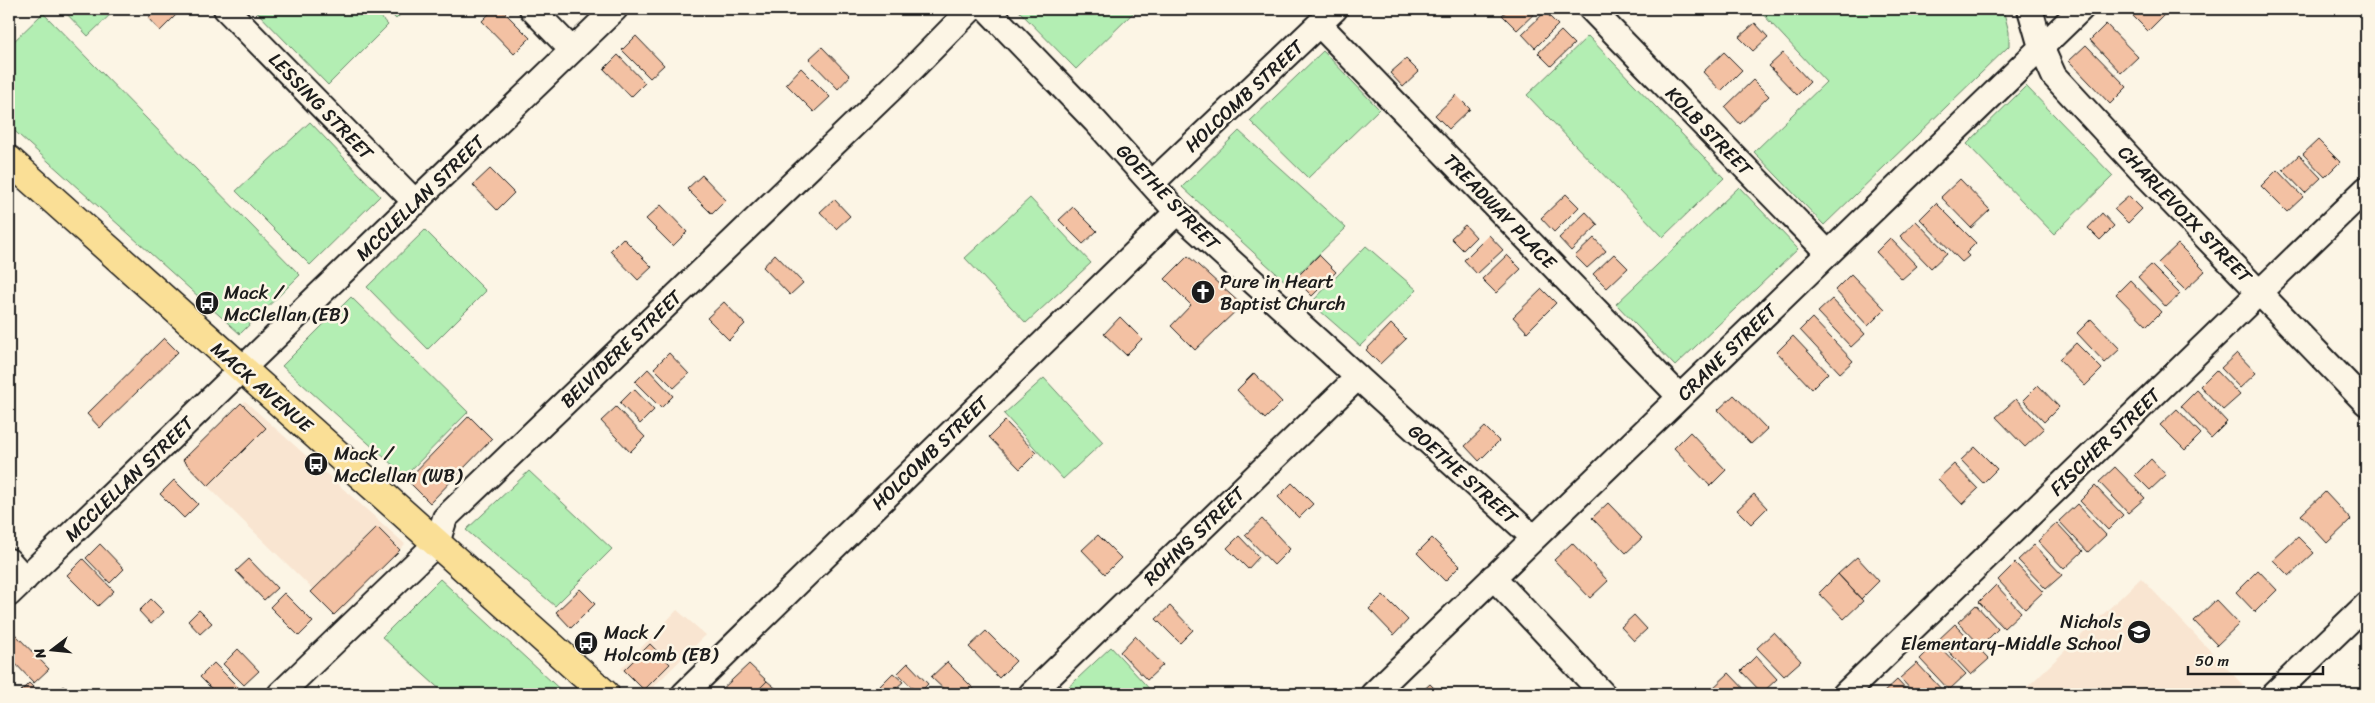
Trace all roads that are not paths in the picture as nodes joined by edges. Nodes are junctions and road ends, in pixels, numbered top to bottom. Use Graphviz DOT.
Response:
graph roads {
  1 [pos="226,9"];
  2 [pos="532,9"];
  3 [pos="615,9"];
  4 [pos="971,9"];
  5 [pos="987,9"];
  6 [pos="1591,9"];
  7 [pos="2030,9"];
  8 [pos="2081,9"];
  9 [pos="1327,17"];
  10 [pos="2041,47"];
  11 [pos="572,50"];
  12 [pos="9,160"];
  13 [pos="1152,183"];
  14 [pos="2366,189"];
  15 [pos="416,203"];
  16 [pos="1177,212"];
  17 [pos="1828,253"];
  18 [pos="2260,293"];
  19 [pos="242,370"];
  20 [pos="1358,377"];
  21 [pos="1680,397"];
  22 [pos="2366,403"];
  23 [pos="1534,538"];
  24 [pos="437,543"];
  25 [pos="9,562"];
  26 [pos="1493,577"];
  27 [pos="17,586"];
  28 [pos="2366,605"];
  29 [pos="280,694"];
  30 [pos="605,694"];
  31 [pos="684,694"];
  32 [pos="1031,694"];
  33 [pos="1372,694"];
  34 [pos="1603,694"];
  35 [pos="1845,694"];
  36 [pos="2274,694"];
  1 -- 15 [label="street, LESSING STREET"];
  2 -- 11 [label="street"];
  3 -- 11 [label="street, MCCLELLAN STREET"];
  4 -- 24 [label="street, BELVIDERE STREET"];
  5 -- 13 [label="street, GOETHE STREET"];
  6 -- 17 [label="street, KOLB STREET"];
  7 -- 10 [label="street, CHARLEVOIX STREET"];
  8 -- 10 [label="street, CRANE STREET"];
  9 -- 13 [label="street, HOLCOMB STREET"];
  9 -- 21 [label="street, TREADWAY PLACE"];
  10 -- 17 [label="street, CRANE STREET"];
  10 -- 18 [label="street, CHARLEVOIX STREET"];
  11 -- 15 [label="street, MCCLELLAN STREET"];
  12 -- 19 [label="main road, MACK AVENUE"];
  13 -- 16 [label="street, GOETHE STREET"];
  14 -- 18 [label="street, FISCHER STREET"];
  15 -- 19 [label="street, MCCLELLAN STREET"];
  16 -- 20 [label="street, GOETHE STREET"];
  16 -- 31 [label="street, HOLCOMB STREET"];
  17 -- 21 [label="street, CRANE STREET"];
  18 -- 22 [label="street, CHARLEVOIX STREET"];
  18 -- 35 [label="street, FISCHER STREET"];
  19 -- 24 [label="main road, MACK AVENUE"];
  19 -- 27 [label="street, MCCLELLAN STREET"];
  20 -- 23 [label="street, GOETHE STREET"];
  20 -- 32 [label="street, ROHNS STREET"];
  21 -- 23 [label="street, CRANE STREET"];
  23 -- 26 [label="street, CRANE STREET"];
  24 -- 29 [label="street, BELVIDERE STREET"];
  24 -- 30 [label="main road, MACK AVENUE"];
  25 -- 27 [label="street"];
  26 -- 33 [label="street, CRANE STREET"];
  26 -- 34 [label="street"];
  28 -- 36 [label="street"];
}
